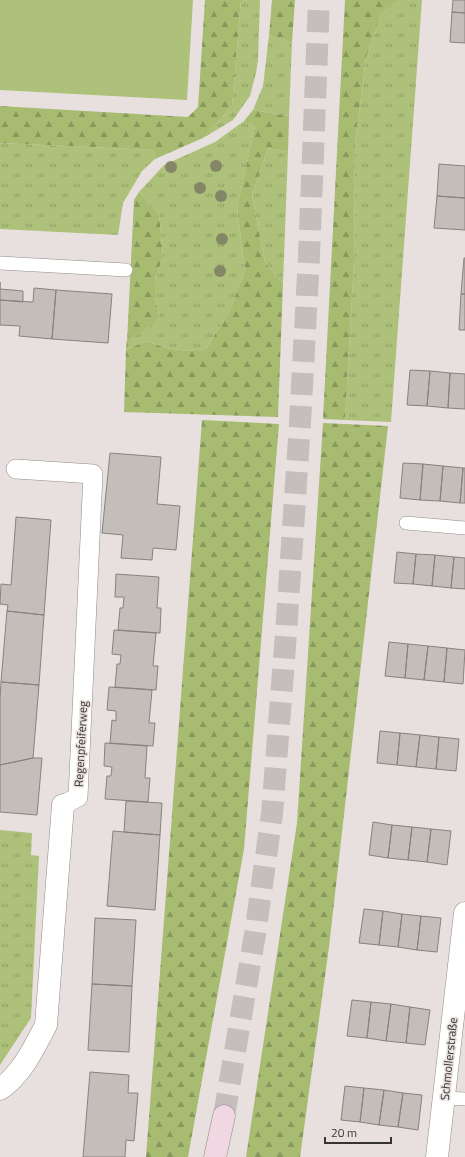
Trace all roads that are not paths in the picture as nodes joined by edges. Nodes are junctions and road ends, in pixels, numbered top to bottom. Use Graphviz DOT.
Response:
graph roads {
  1 [pos="0,263"];
  2 [pos="126,270"];
  3 [pos="16,469"];
  4 [pos="406,523"];
  5 [pos="465,528"];
  6 [pos="63,805"];
  7 [pos="465,913"];
  8 [pos="0,1089"];
  9 [pos="455,1098"];
  10 [pos="224,1116"];
  11 [pos="215,1157"];
  12 [pos="437,1157"];
  1 -- 2 [label="lane"];
  3 -- 6 [label="street, Regenpfeiferweg"];
  4 -- 5 [label="lane"];
  6 -- 8 [label="street, Regenpfeiferweg"];
  7 -- 9 [label="street, Schmollerstraße"];
  9 -- 12 [label="street, Schmollerstraße"];
  10 -- 11 [label="main road"];
}
